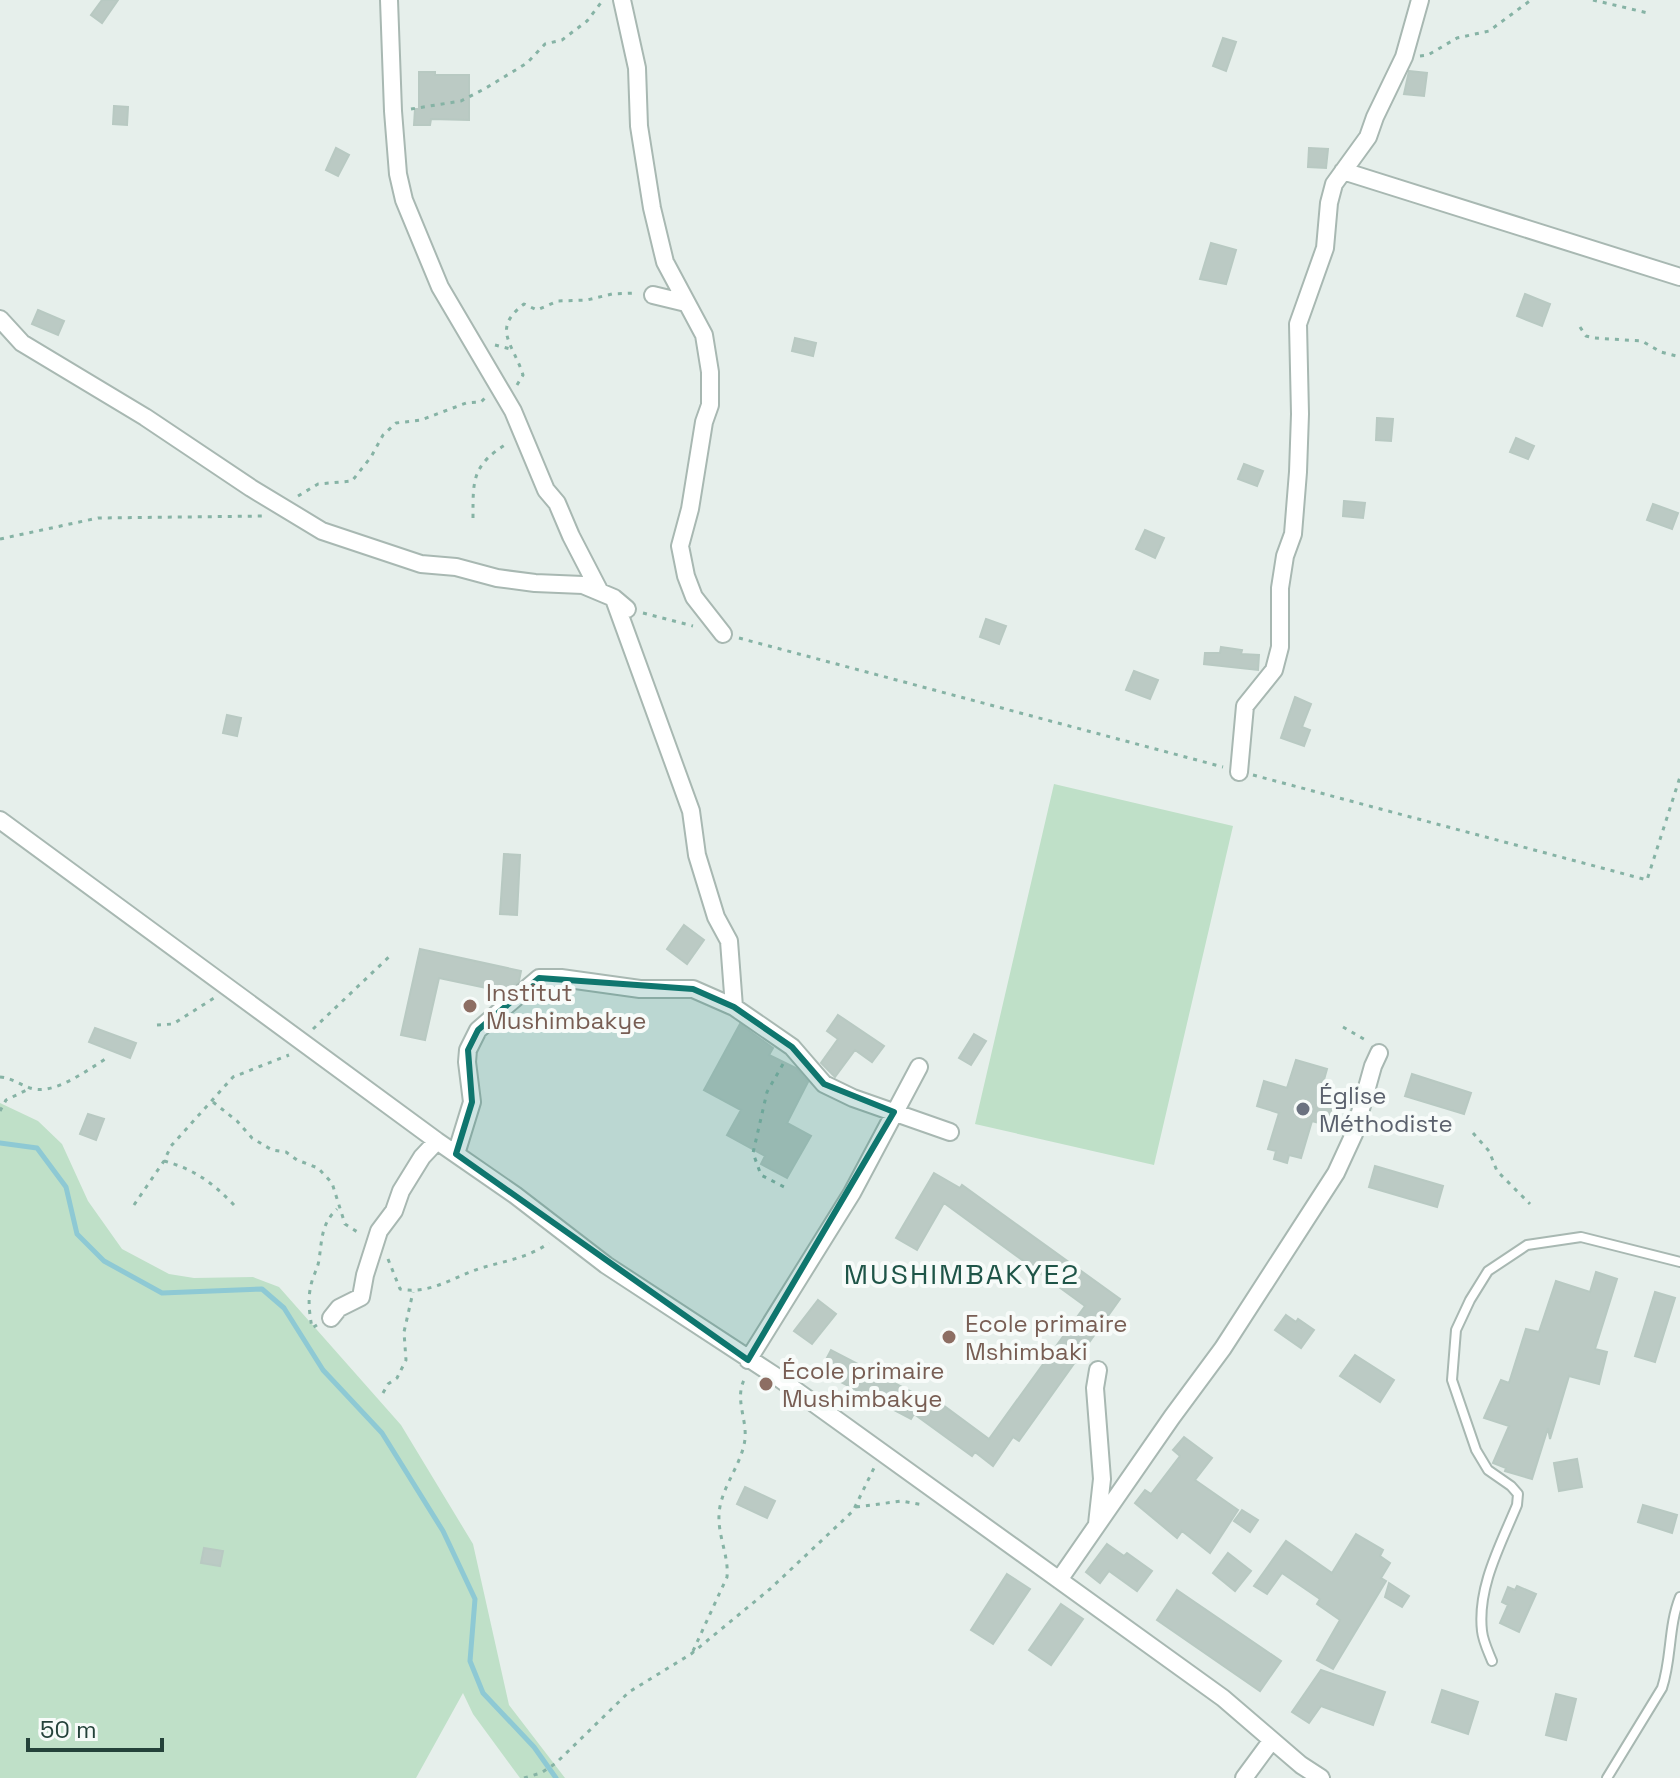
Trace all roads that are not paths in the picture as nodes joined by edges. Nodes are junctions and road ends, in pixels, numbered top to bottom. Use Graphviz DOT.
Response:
graph roads {
  1 [pos="389,0"];
  2 [pos="622,0"];
  3 [pos="1420,0"];
  4 [pos="1343,171"];
  5 [pos="1680,277"];
  6 [pos="653,295"];
  7 [pos="686,303"];
  8 [pos="0,319"];
  9 [pos="607,595"];
  10 [pos="627,609"];
  11 [pos="723,634"];
  12 [pos="1239,772"];
  13 [pos="0,820"];
  14 [pos="734,1007"];
  15 [pos="1379,1053"];
  16 [pos="919,1067"];
  17 [pos="894,1112"];
  18 [pos="950,1132"];
  19 [pos="437,1141"];
  20 [pos="456,1154"];
  21 [pos="1680,1262"];
  22 [pos="331,1318"];
  23 [pos="751,1360"];
  24 [pos="1098,1370"];
  25 [pos="1097,1525"];
  26 [pos="1059,1580"];
  27 [pos="1680,1597"];
  28 [pos="1492,1661"];
  29 [pos="1272,1740"];
  30 [pos="1244,1778"];
  31 [pos="1321,1778"];
  32 [pos="1607,1778"];
  1 -- 9 [label="street"];
  2 -- 7 [label="street"];
  3 -- 4 [label="street"];
  4 -- 5 [label="street"];
  4 -- 12 [label="street"];
  6 -- 7 [label="street"];
  7 -- 11 [label="street"];
  8 -- 9 [label="street"];
  9 -- 10 [label="street"];
  9 -- 14 [label="street"];
  13 -- 19 [label="street"];
  14 -- 17 [label="street"];
  14 -- 20 [label="street"];
  15 -- 25 [label="street"];
  16 -- 17 [label="street"];
  17 -- 18 [label="street"];
  17 -- 23 [label="street"];
  19 -- 20 [label="street"];
  19 -- 22 [label="street"];
  20 -- 23 [label="street"];
  21 -- 28 [label="lane"];
  23 -- 26 [label="street"];
  24 -- 25 [label="street"];
  25 -- 26 [label="street"];
  26 -- 29 [label="street"];
  27 -- 32 [label="lane"];
  29 -- 30 [label="street"];
  29 -- 31 [label="street"];
}
